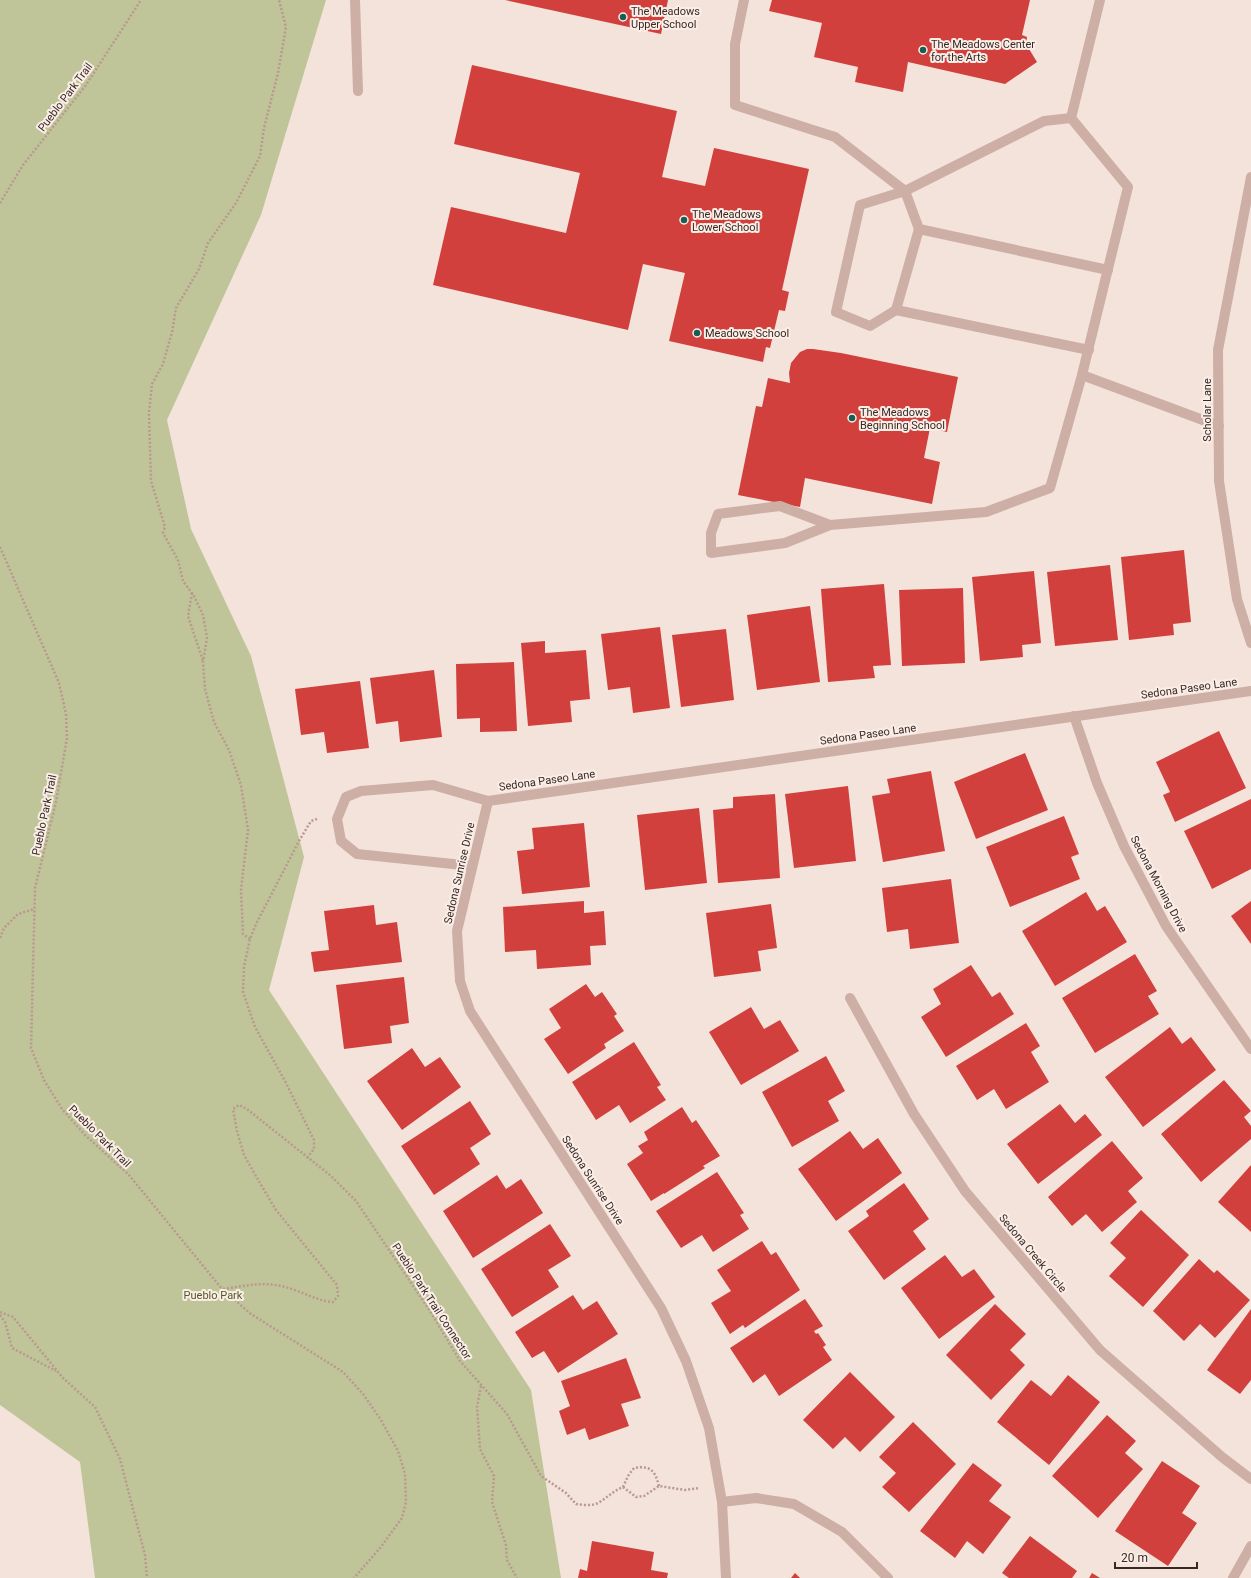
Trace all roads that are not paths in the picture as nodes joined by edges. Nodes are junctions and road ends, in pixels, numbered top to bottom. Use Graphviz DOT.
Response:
graph roads {
  1 [pos="355,0"];
  2 [pos="744,0"];
  3 [pos="1100,0"];
  4 [pos="358,91"];
  5 [pos="1071,118"];
  6 [pos="1251,177"];
  7 [pos="905,191"];
  8 [pos="919,229"];
  9 [pos="1108,270"];
  10 [pos="896,310"];
  11 [pos="1089,350"];
  12 [pos="1082,375"];
  13 [pos="1219,426"];
  14 [pos="830,525"];
  15 [pos="1251,643"];
  16 [pos="1251,691"];
  17 [pos="1074,716"];
  18 [pos="488,801"];
  19 [pos="472,866"];
  20 [pos="850,998"];
  21 [pos="1251,1049"];
  22 [pos="1251,1479"];
  23 [pos="722,1502"];
  24 [pos="1251,1546"];
  25 [pos="726,1578"];
  26 [pos="888,1578"];
  27 [pos="1233,1578"];
  1 -- 4 [label="street"];
  2 -- 7 [label="street"];
  3 -- 5 [label="street"];
  5 -- 7 [label="street"];
  5 -- 9 [label="street"];
  6 -- 13 [label="street, Scholar Lane"];
  7 -- 8 [label="street"];
  7 -- 10 [label="street"];
  8 -- 9 [label="street"];
  8 -- 10 [label="street"];
  9 -- 11 [label="street"];
  10 -- 11 [label="street"];
  11 -- 12 [label="street"];
  12 -- 13 [label="street"];
  12 -- 14 [label="street"];
  13 -- 15 [label="street, Scholar Lane"];
  14 -- 14 [label="street"];
  16 -- 17 [label="street, Sedona Paseo Lane"];
  17 -- 18 [label="street, Sedona Paseo Lane"];
  17 -- 21 [label="street, Sedona Morning Drive"];
  18 -- 19 [label="street, Sedona Sunrise Drive"];
  18 -- 19 [label="street"];
  19 -- 23 [label="street, Sedona Sunrise Drive"];
  20 -- 22 [label="street, Sedona Creek Circle"];
  23 -- 25 [label="street, Sedona Sunrise Drive"];
  23 -- 26 [label="street"];
  24 -- 27 [label="street"];
}
